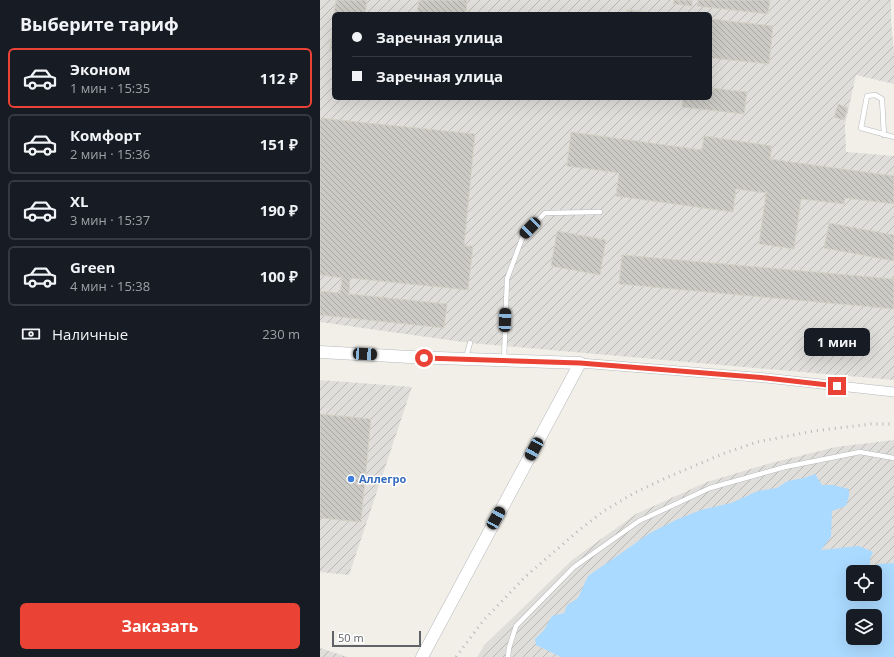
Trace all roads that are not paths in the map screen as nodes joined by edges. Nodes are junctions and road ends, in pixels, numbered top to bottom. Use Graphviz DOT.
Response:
graph roads {
  1 [pos="884,134"];
  2 [pos="894,137"];
  3 [pos="600,212"];
  4 [pos="470,343"];
  5 [pos="320,352"];
  6 [pos="466,359"];
  7 [pos="504,360"];
  8 [pos="580,363"];
  9 [pos="894,392"];
  10 [pos="894,458"];
  11 [pos="422,657"];
  12 [pos="508,657"];
  1 -- 1 [label="lane"];
  1 -- 2 [label="lane"];
  3 -- 7 [label="lane"];
  4 -- 6 [label="lane"];
  5 -- 6 [label="street"];
  6 -- 7 [label="street"];
  7 -- 8 [label="street"];
  8 -- 9 [label="street"];
  8 -- 11 [label="street"];
  10 -- 12 [label="lane"];
}
